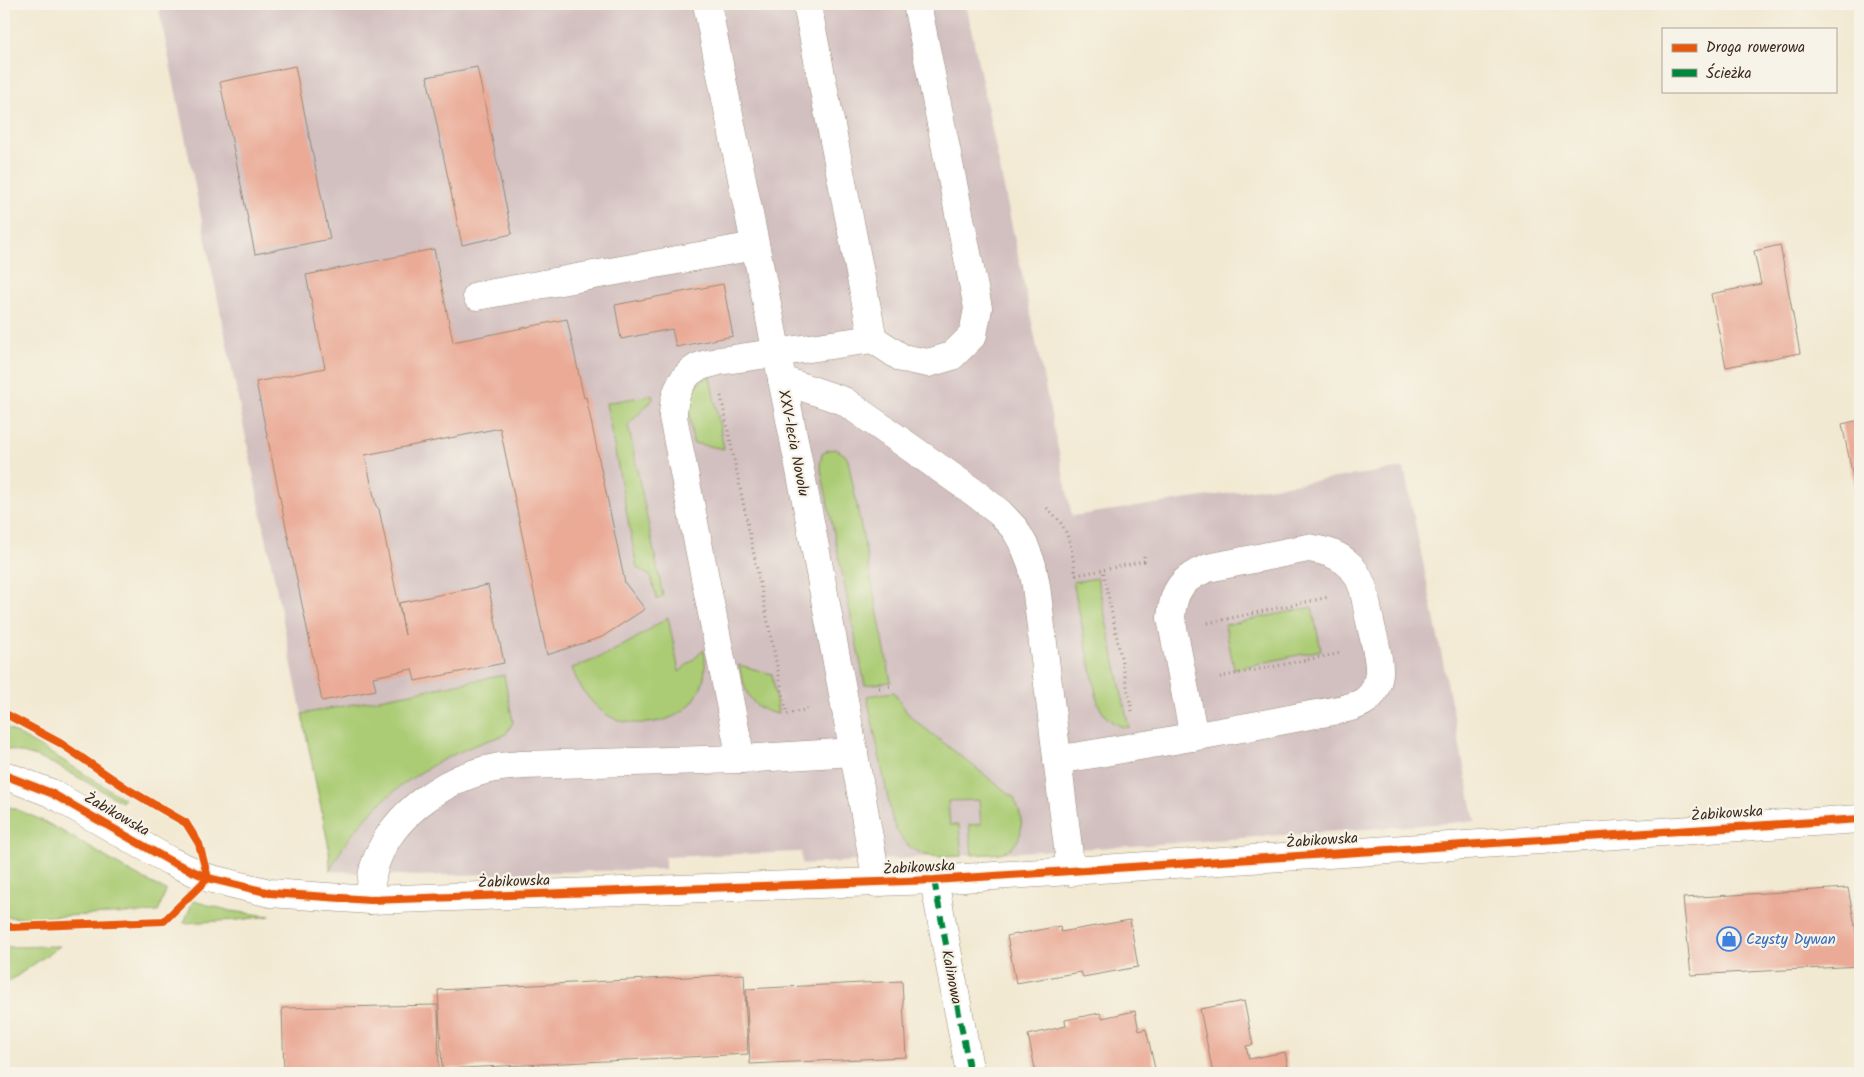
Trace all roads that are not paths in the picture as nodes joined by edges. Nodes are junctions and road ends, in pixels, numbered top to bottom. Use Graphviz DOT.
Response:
graph roads {
  1 [pos="707,4"];
  2 [pos="807,4"];
  3 [pos="917,4"];
  4 [pos="755,246"];
  5 [pos="477,296"];
  6 [pos="873,339"];
  7 [pos="776,352"];
  8 [pos="782,380"];
  9 [pos="1194,736"];
  10 [pos="854,752"];
  11 [pos="741,759"];
  12 [pos="1057,760"];
  13 [pos="4,775"];
  14 [pos="1860,820"];
  15 [pos="1071,872"];
  16 [pos="934,880"];
  17 [pos="877,883"];
  18 [pos="370,900"];
  19 [pos="970,1073"];
  1 -- 4 [label="street, XXV-lecia Novolu"];
  2 -- 6 [label="street"];
  3 -- 6 [label="street"];
  4 -- 5 [label="street"];
  4 -- 7 [label="street, XXV-lecia Novolu"];
  6 -- 7 [label="street"];
  7 -- 8 [label="street, XXV-lecia Novolu"];
  7 -- 11 [label="street"];
  8 -- 10 [label="street, XXV-lecia Novolu"];
  8 -- 12 [label="street"];
  9 -- 9 [label="street"];
  9 -- 12 [label="street"];
  10 -- 11 [label="street"];
  10 -- 17 [label="street, XXV-lecia Novolu"];
  11 -- 18 [label="street"];
  12 -- 15 [label="street"];
  13 -- 18 [label="street, Żabikowska"];
  14 -- 15 [label="street, Żabikowska"];
  15 -- 16 [label="street, Żabikowska"];
  16 -- 17 [label="street, Żabikowska"];
  16 -- 19 [label="street, Kalinowa"];
  17 -- 18 [label="street, Żabikowska"];
}
